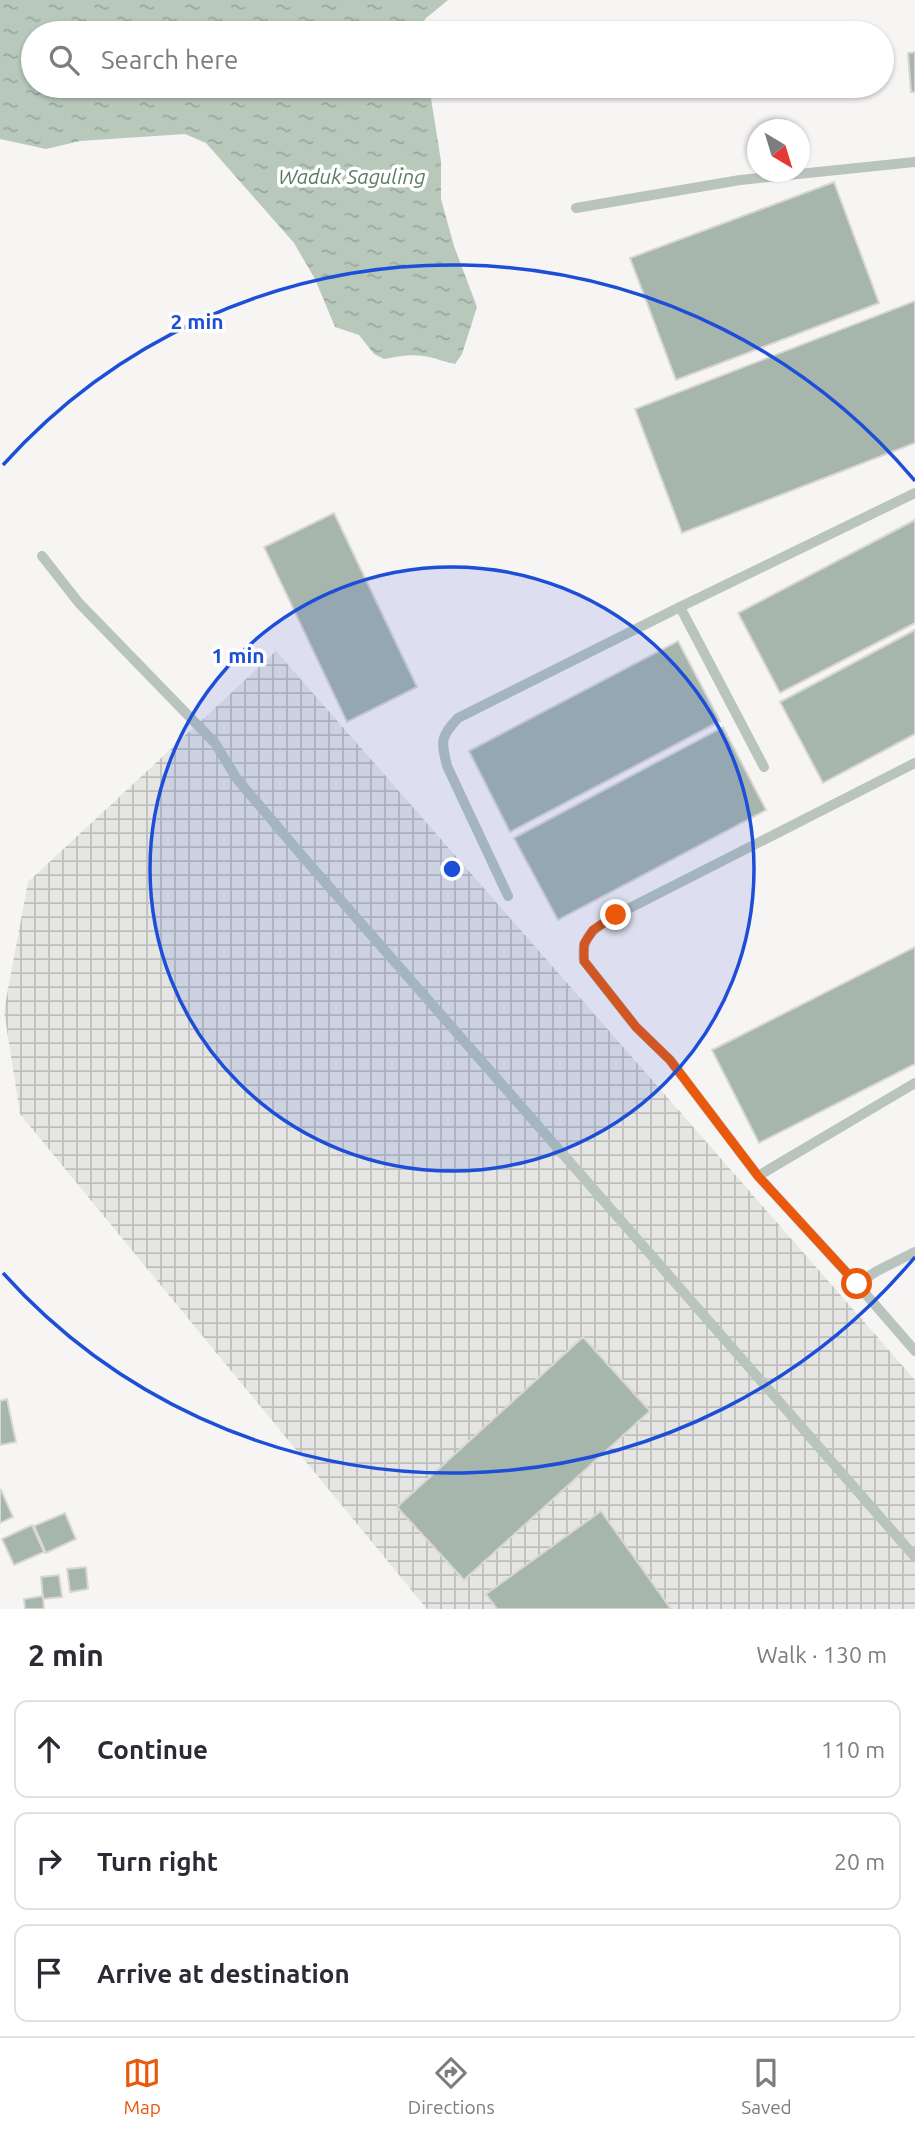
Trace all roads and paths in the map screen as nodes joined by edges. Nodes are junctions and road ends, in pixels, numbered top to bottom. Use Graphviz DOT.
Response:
graph roads {
  1 [pos="915,162"];
  2 [pos="576,208"];
  3 [pos="915,493"];
  4 [pos="42,556"];
  5 [pos="680,607"];
  6 [pos="915,763"];
  7 [pos="764,767"];
  8 [pos="508,897"];
  9 [pos="915,1083"];
  10 [pos="758,1176"];
  11 [pos="915,1252"];
  12 [pos="857,1284"];
  13 [pos="915,1350"];
  14 [pos="915,1557"];
  1 -- 2 [label="lane"];
  3 -- 5 [label="lane"];
  4 -- 14 [label="lane"];
  5 -- 7 [label="lane"];
  5 -- 8 [label="lane"];
  6 -- 10 [label="lane"];
  9 -- 10 [label="lane"];
  10 -- 12 [label="lane"];
  11 -- 12 [label="lane"];
  12 -- 13 [label="lane"];
}
